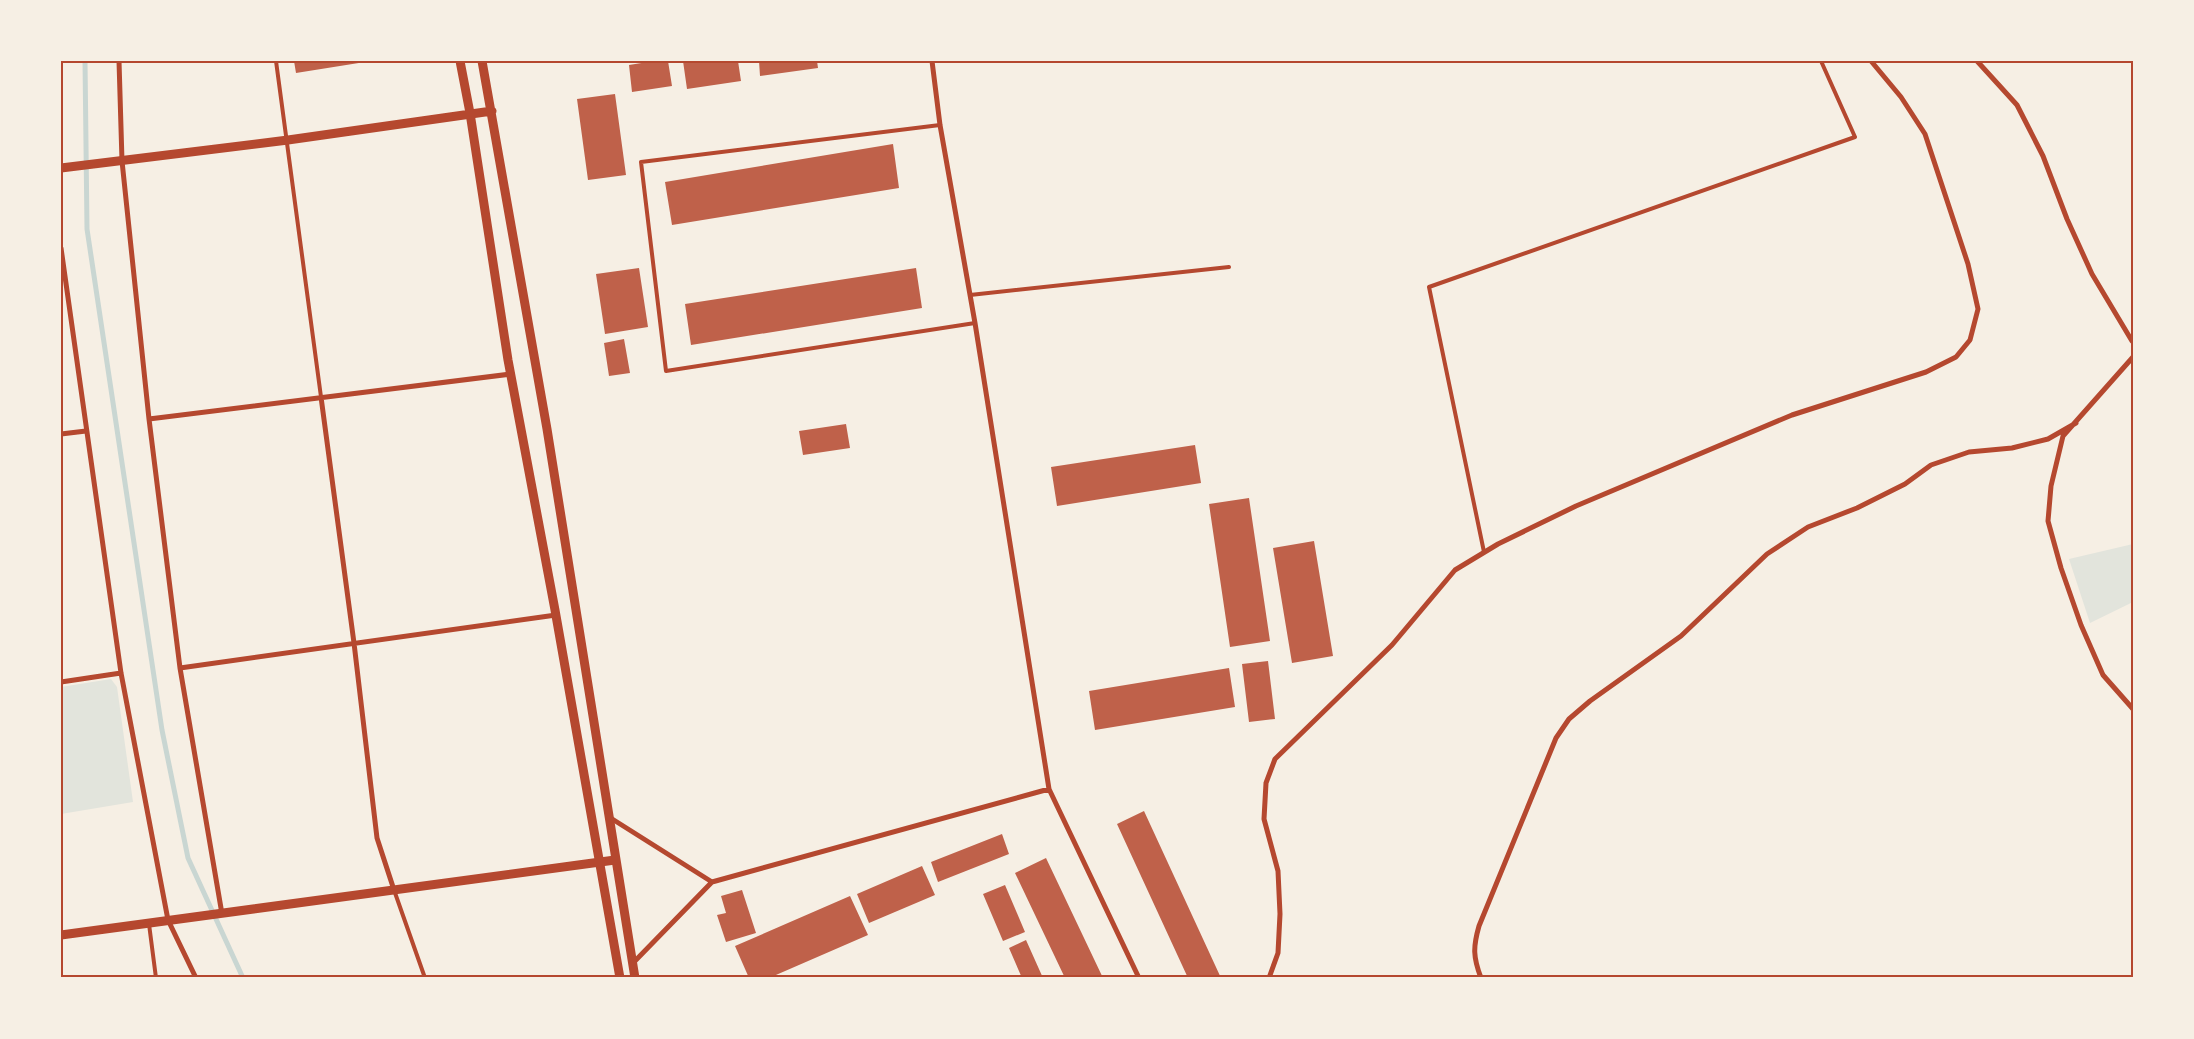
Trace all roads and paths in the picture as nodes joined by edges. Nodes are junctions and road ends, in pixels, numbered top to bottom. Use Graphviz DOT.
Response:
graph roads {
  1 [pos="119,61"];
  2 [pos="276,61"];
  3 [pos="460,61"];
  4 [pos="482,61"];
  5 [pos="932,61"];
  6 [pos="1821,61"];
  7 [pos="1872,61"];
  8 [pos="1977,61"];
  9 [pos="492,110"];
  10 [pos="470,113"];
  11 [pos="940,125"];
  12 [pos="288,140"];
  13 [pos="122,161"];
  14 [pos="63,167"];
  15 [pos="61,248"];
  16 [pos="1229,267"];
  17 [pos="970,295"];
  18 [pos="974,323"];
  19 [pos="2133,341"];
  20 [pos="2133,347"];
  21 [pos="2133,357"];
  22 [pos="512,374"];
  23 [pos="321,397"];
  24 [pos="149,419"];
  25 [pos="2076,423"];
  26 [pos="86,431"];
  27 [pos="61,434"];
  28 [pos="1484,552"];
  29 [pos="556,615"];
  30 [pos="354,643"];
  31 [pos="180,668"];
  32 [pos="121,674"];
  33 [pos="61,682"];
  34 [pos="2133,709"];
  35 [pos="1049,789"];
  36 [pos="609,817"];
  37 [pos="615,860"];
  38 [pos="599,862"];
  39 [pos="712,882"];
  40 [pos="394,890"];
  41 [pos="222,914"];
  42 [pos="173,920"];
  43 [pos="149,924"];
  44 [pos="61,936"];
  45 [pos="632,964"];
  46 [pos="156,978"];
  47 [pos="196,978"];
  48 [pos="425,978"];
  49 [pos="620,978"];
  50 [pos="635,978"];
  51 [pos="1139,978"];
  52 [pos="1270,978"];
  53 [pos="1481,978"];
  1 -- 13 [label="street"];
  2 -- 12 [label="lane"];
  3 -- 10 [label="street"];
  4 -- 9 [label="street"];
  5 -- 11 [label="street"];
  6 -- 28 [label="lane"];
  7 -- 28 [label="street"];
  8 -- 19 [label="street"];
  9 -- 10 [label="street"];
  9 -- 36 [label="street"];
  10 -- 12 [label="street"];
  10 -- 22 [label="street"];
  11 -- 17 [label="street"];
  11 -- 18 [label="lane"];
  12 -- 13 [label="street"];
  12 -- 23 [label="lane"];
  13 -- 14 [label="street"];
  13 -- 24 [label="street"];
  15 -- 26 [label="street"];
  16 -- 17 [label="lane"];
  17 -- 18 [label="street"];
  18 -- 35 [label="street"];
  19 -- 20 [label="street"];
  21 -- 25 [label="street"];
  22 -- 23 [label="street"];
  22 -- 29 [label="street"];
  23 -- 24 [label="street"];
  23 -- 30 [label="street"];
  24 -- 31 [label="street"];
  25 -- 34 [label="street"];
  25 -- 53 [label="street"];
  26 -- 27 [label="street"];
  26 -- 32 [label="street"];
  28 -- 52 [label="street"];
  29 -- 30 [label="street"];
  29 -- 38 [label="street"];
  30 -- 31 [label="street"];
  30 -- 40 [label="street"];
  31 -- 41 [label="street"];
  32 -- 33 [label="street"];
  32 -- 42 [label="street"];
  35 -- 39 [label="street"];
  35 -- 51 [label="street"];
  36 -- 37 [label="street"];
  36 -- 39 [label="street"];
  37 -- 38 [label="street"];
  37 -- 45 [label="street"];
  38 -- 40 [label="street"];
  38 -- 49 [label="street"];
  39 -- 45 [label="street"];
  40 -- 41 [label="street"];
  40 -- 48 [label="lane"];
  41 -- 42 [label="street"];
  42 -- 43 [label="street"];
  42 -- 47 [label="street"];
  43 -- 44 [label="street"];
  43 -- 46 [label="lane"];
  45 -- 50 [label="street"];
}
